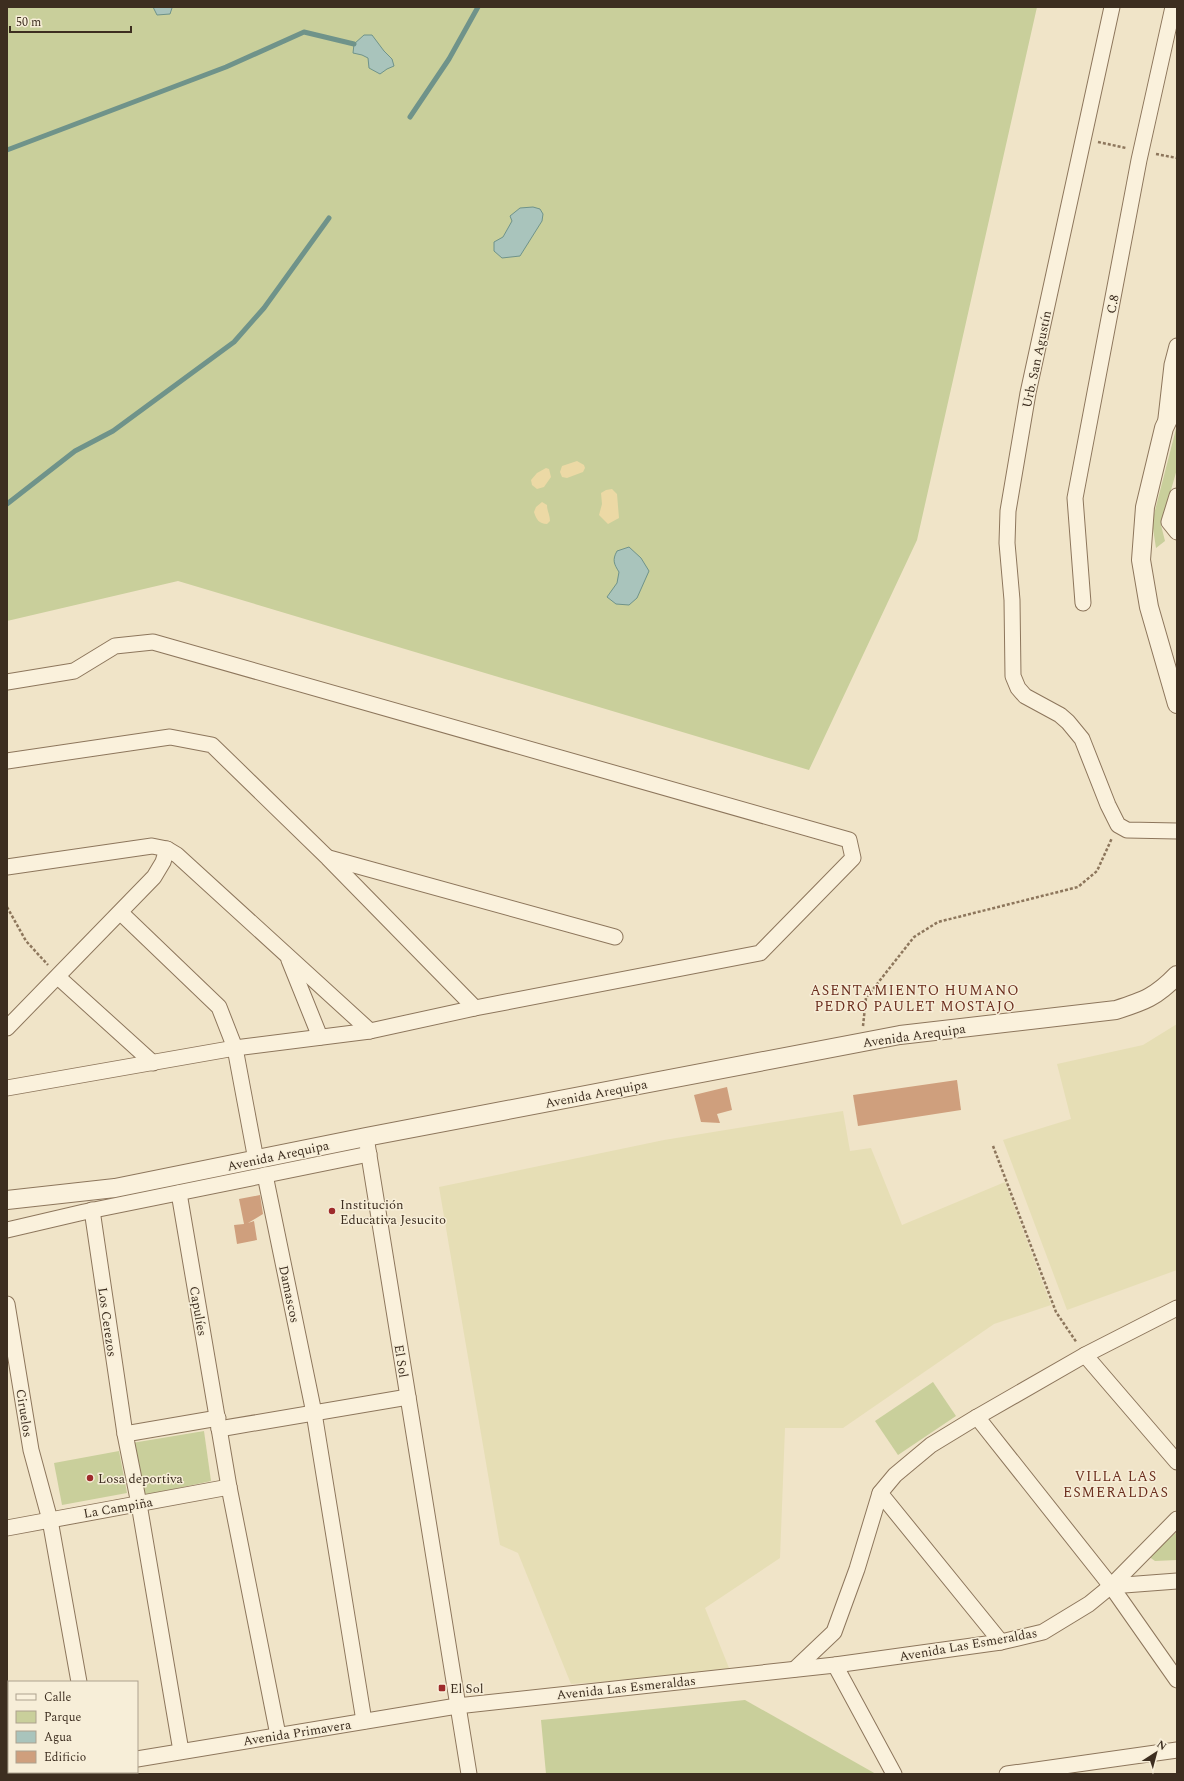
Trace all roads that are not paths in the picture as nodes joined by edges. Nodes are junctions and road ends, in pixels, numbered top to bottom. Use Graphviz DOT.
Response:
graph roads {
  1 [pos="1112,7"];
  2 [pos="1173,7"];
  3 [pos="1177,346"];
  4 [pos="1177,401"];
  5 [pos="1164,428"];
  6 [pos="1177,496"];
  7 [pos="1177,532"];
  8 [pos="1083,603"];
  9 [pos="7,682"];
  10 [pos="1177,704"];
  11 [pos="7,761"];
  12 [pos="1177,831"];
  13 [pos="167,849"];
  14 [pos="328,858"];
  15 [pos="7,867"];
  16 [pos="121,913"];
  17 [pos="615,937"];
  18 [pos="287,956"];
  19 [pos="1177,975"];
  20 [pos="58,977"];
  21 [pos="475,1008"];
  22 [pos="7,1028"];
  23 [pos="370,1031"];
  24 [pos="320,1037"];
  25 [pos="235,1048"];
  26 [pos="153,1062"];
  27 [pos="7,1088"];
  28 [pos="367,1146"];
  29 [pos="256,1160"];
  30 [pos="265,1176"];
  31 [pos="179,1193"];
  32 [pos="7,1200"];
  33 [pos="92,1210"];
  34 [pos="7,1230"];
  35 [pos="7,1304"];
  36 [pos="1177,1308"];
  37 [pos="1085,1355"];
  38 [pos="408,1397"];
  39 [pos="314,1413"];
  40 [pos="977,1417"];
  41 [pos="218,1424"];
  42 [pos="125,1434"];
  43 [pos="1177,1462"];
  44 [pos="229,1487"];
  45 [pos="880,1493"];
  46 [pos="139,1504"];
  47 [pos="1177,1519"];
  48 [pos="50,1520"];
  49 [pos="7,1528"];
  50 [pos="1177,1581"];
  51 [pos="1111,1586"];
  52 [pos="1000,1642"];
  53 [pos="835,1665"];
  54 [pos="795,1669"];
  55 [pos="1177,1680"];
  56 [pos="79,1681"];
  57 [pos="457,1706"];
  58 [pos="364,1721"];
  59 [pos="278,1735"];
  60 [pos="1177,1750"];
  61 [pos="181,1751"];
  62 [pos="138,1759"];
  63 [pos="469,1774"];
  64 [pos="894,1774"];
  65 [pos="1007,1774"];
  1 -- 12 [label="street, Urb. San Agustín"];
  2 -- 8 [label="street, C.8"];
  3 -- 5 [label="street"];
  4 -- 5 [label="street"];
  5 -- 10 [label="street"];
  6 -- 7 [label="street"];
  9 -- 21 [label="street"];
  11 -- 14 [label="street"];
  13 -- 15 [label="street"];
  13 -- 16 [label="street"];
  13 -- 18 [label="street"];
  14 -- 17 [label="street"];
  14 -- 21 [label="street"];
  16 -- 20 [label="street"];
  16 -- 25 [label="street"];
  18 -- 23 [label="street"];
  18 -- 24 [label="street"];
  19 -- 28 [label="street, Avenida Arequipa"];
  20 -- 22 [label="street"];
  20 -- 26 [label="street"];
  21 -- 23 [label="street"];
  23 -- 24 [label="street"];
  24 -- 25 [label="street"];
  25 -- 26 [label="street"];
  25 -- 29 [label="street"];
  26 -- 27 [label="street"];
  28 -- 29 [label="street, Avenida Arequipa"];
  28 -- 30 [label="street"];
  28 -- 38 [label="street, El Sol"];
  29 -- 32 [label="street, Avenida Arequipa"];
  30 -- 31 [label="street"];
  30 -- 39 [label="street, Damascos"];
  31 -- 33 [label="street"];
  31 -- 41 [label="street, Capulíes"];
  33 -- 34 [label="street"];
  33 -- 42 [label="street, Los Cerezos"];
  35 -- 48 [label="street, Ciruelos"];
  36 -- 37 [label="street"];
  37 -- 40 [label="street"];
  37 -- 43 [label="street"];
  38 -- 39 [label="street"];
  38 -- 57 [label="street, El Sol"];
  39 -- 41 [label="street"];
  39 -- 58 [label="street, Damascos"];
  40 -- 45 [label="street"];
  40 -- 51 [label="street"];
  41 -- 42 [label="street"];
  41 -- 44 [label="street, Capulíes"];
  42 -- 46 [label="street, Los Cerezos"];
  44 -- 46 [label="street, La Campiña"];
  44 -- 59 [label="street, Capulíes"];
  45 -- 52 [label="street"];
  45 -- 54 [label="street"];
  46 -- 48 [label="street, La Campiña"];
  46 -- 61 [label="street, Los Cerezos"];
  47 -- 51 [label="street"];
  48 -- 49 [label="street, La Campiña"];
  48 -- 56 [label="street, Ciruelos"];
  50 -- 51 [label="street"];
  51 -- 52 [label="street, Avenida Las Esmeraldas"];
  51 -- 55 [label="street"];
  52 -- 53 [label="street, Avenida Las Esmeraldas"];
  53 -- 54 [label="street"];
  53 -- 64 [label="street"];
  54 -- 57 [label="street, Avenida Las Esmeraldas"];
  57 -- 58 [label="street, Avenida Primavera"];
  57 -- 63 [label="street, El Sol"];
  58 -- 59 [label="street, Avenida Primavera"];
  59 -- 61 [label="street, Avenida Primavera"];
  60 -- 65 [label="street"];
  61 -- 62 [label="street, Avenida Primavera"];
}
